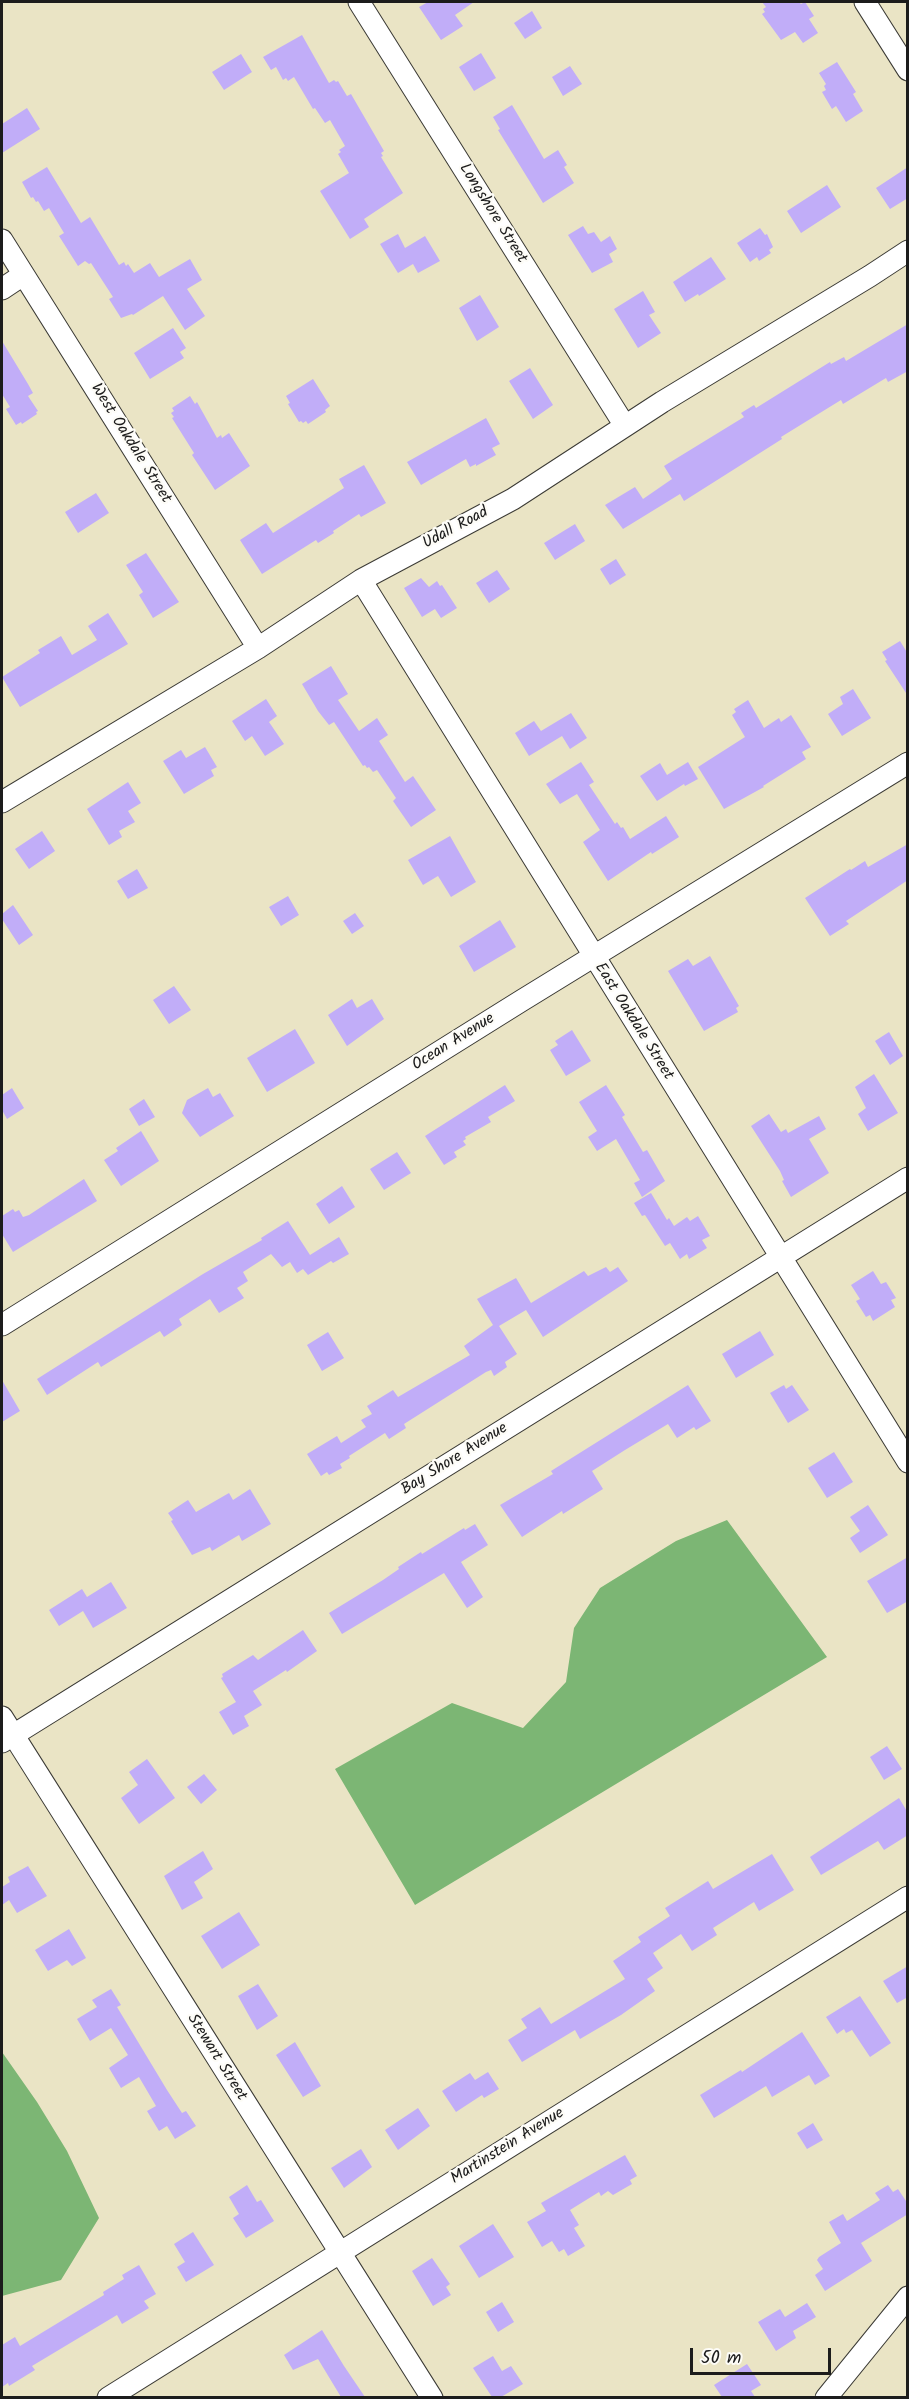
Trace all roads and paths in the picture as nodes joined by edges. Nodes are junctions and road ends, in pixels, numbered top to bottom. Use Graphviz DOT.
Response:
graph roads {
  1 [pos="359,2"];
  2 [pos="865,2"];
  3 [pos="908,70"];
  4 [pos="2,240"];
  5 [pos="908,251"];
  6 [pos="23,275"];
  7 [pos="2,288"];
  8 [pos="625,426"];
  9 [pos="361,580"];
  10 [pos="258,648"];
  11 [pos="908,763"];
  12 [pos="2,802"];
  13 [pos="594,958"];
  14 [pos="908,1178"];
  15 [pos="781,1258"];
  16 [pos="2,1325"];
  17 [pos="908,1462"];
  18 [pos="5,1731"];
  19 [pos="908,1897"];
  20 [pos="339,2253"];
  21 [pos="908,2297"];
  22 [pos="108,2397"];
  23 [pos="432,2397"];
  24 [pos="826,2397"];
  1 -- 8 [label="street, Longshore Street"];
  2 -- 3 [label="street"];
  4 -- 6 [label="street, West Oakdale Street"];
  5 -- 8 [label="street, Udall Road"];
  6 -- 7 [label="street"];
  6 -- 10 [label="street, West Oakdale Street"];
  8 -- 9 [label="street, Udall Road"];
  9 -- 10 [label="street, Udall Road"];
  9 -- 13 [label="street, East Oakdale Street"];
  10 -- 12 [label="street, Udall Road"];
  11 -- 13 [label="street, Ocean Avenue"];
  13 -- 15 [label="street, East Oakdale Street"];
  13 -- 16 [label="street, Ocean Avenue"];
  14 -- 15 [label="street, Bay Shore Avenue"];
  15 -- 17 [label="street, East Oakdale Street"];
  15 -- 18 [label="street, Bay Shore Avenue"];
  18 -- 20 [label="street, Stewart Street"];
  19 -- 20 [label="street, Martinstein Avenue"];
  20 -- 22 [label="street, Martinstein Avenue"];
  20 -- 23 [label="street, Stewart Street"];
  21 -- 24 [label="street"];
}
